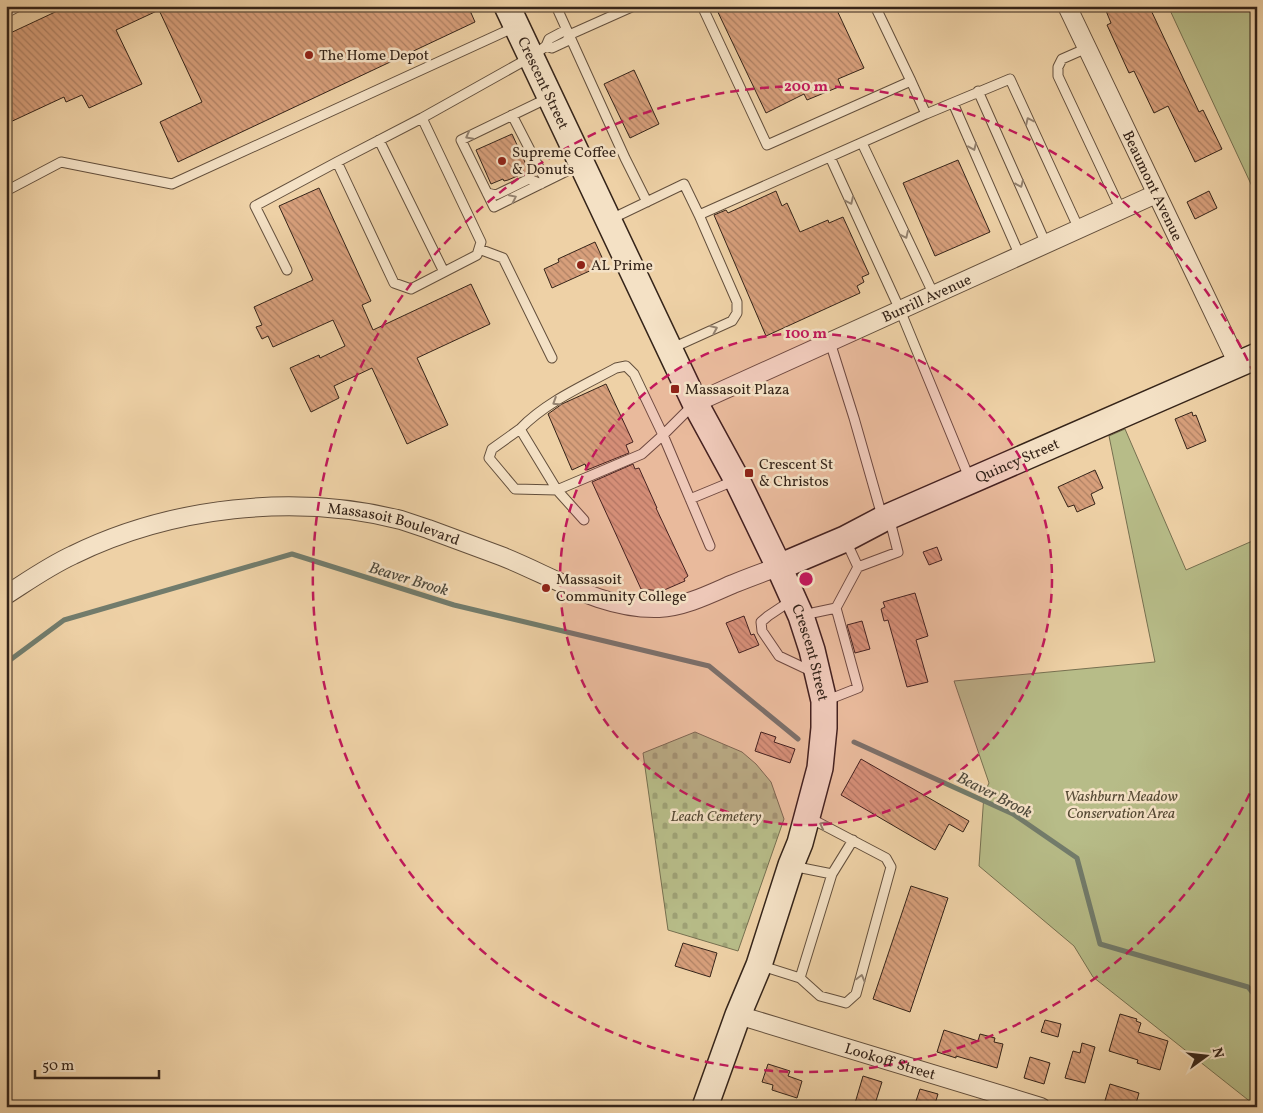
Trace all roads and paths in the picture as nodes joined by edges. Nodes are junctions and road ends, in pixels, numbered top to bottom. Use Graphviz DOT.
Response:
graph roads {
  1 [pos="19,6"];
  2 [pos="556,6"];
  3 [pos="634,6"];
  4 [pos="702,6"];
  5 [pos="875,6"];
  6 [pos="1067,6"];
  7 [pos="6,13"];
  8 [pos="512,16"];
  9 [pos="569,35"];
  10 [pos="1087,48"];
  11 [pos="539,52"];
  12 [pos="911,81"];
  13 [pos="978,91"];
  14 [pos="550,97"];
  15 [pos="953,102"];
  16 [pos="926,114"];
  17 [pos="512,115"];
  18 [pos="422,118"];
  19 [pos="379,140"];
  20 [pos="862,143"];
  21 [pos="830,157"];
  22 [pos="337,162"];
  23 [pos="582,164"];
  24 [pos="543,183"];
  25 [pos="6,191"];
  26 [pos="1156,194"];
  27 [pos="647,202"];
  28 [pos="1121,210"];
  29 [pos="699,215"];
  30 [pos="608,220"];
  31 [pos="1079,229"];
  32 [pos="1046,244"];
  33 [pos="479,248"];
  34 [pos="1020,256"];
  35 [pos="287,270"];
  36 [pos="444,272"];
  37 [pos="934,295"];
  38 [pos="900,310"];
  39 [pos="830,342"];
  40 [pos="670,349"];
  41 [pos="552,358"];
  42 [pos="1247,360"];
  43 [pos="695,403"];
  44 [pos="520,429"];
  45 [pos="663,435"];
  46 [pos="736,480"];
  47 [pos="971,481"];
  48 [pos="557,490"];
  49 [pos="690,499"];
  50 [pos="886,518"];
  51 [pos="584,520"];
  52 [pos="845,539"];
  53 [pos="710,546"];
  54 [pos="779,567"];
  55 [pos="858,567"];
  56 [pos="6,595"];
  57 [pos="797,608"];
  58 [pos="836,608"];
  59 [pos="818,674"];
  60 [pos="824,701"];
  61 [pos="807,817"];
  62 [pos="853,840"];
  63 [pos="791,865"];
  64 [pos="832,874"];
  65 [pos="759,965"];
  66 [pos="800,978"];
  67 [pos="738,1015"];
  68 [pos="705,1107"];
  69 [pos="1041,1107"];
  1 -- 7 [label="lane"];
  2 -- 9 [label="lane"];
  3 -- 9 [label="lane"];
  4 -- 12 [label="lane"];
  5 -- 12 [label="lane"];
  6 -- 10 [label="street, Beaumont Avenue"];
  8 -- 11 [label="main road, Crescent Street"];
  8 -- 25 [label="lane"];
  9 -- 11 [label="lane"];
  9 -- 27 [label="lane"];
  10 -- 26 [label="street, Beaumont Avenue"];
  10 -- 28 [label="lane"];
  11 -- 14 [label="main road, Crescent Street"];
  11 -- 18 [label="lane"];
  12 -- 16 [label="lane"];
  13 -- 15 [label="lane"];
  31 -- 13 [label="lane, one-way"];
  13 -- 32 [label="lane, one-way"];
  14 -- 17 [label="lane"];
  14 -- 23 [label="main road, Crescent Street"];
  15 -- 16 [label="lane"];
  15 -- 34 [label="lane, one-way"];
  16 -- 20 [label="lane"];
  17 -- 24 [label="lane"];
  17 -- 24 [label="lane, one-way"];
  18 -- 19 [label="lane"];
  18 -- 33 [label="lane"];
  19 -- 22 [label="lane"];
  19 -- 36 [label="lane"];
  20 -- 21 [label="lane"];
  20 -- 37 [label="lane, one-way"];
  21 -- 29 [label="lane"];
  21 -- 38 [label="lane, one-way"];
  22 -- 35 [label="lane"];
  22 -- 36 [label="lane"];
  23 -- 24 [label="lane"];
  23 -- 30 [label="main road, Crescent Street"];
  26 -- 28 [label="street, Burrill Avenue"];
  26 -- 42 [label="street, Beaumont Avenue"];
  27 -- 29 [label="lane"];
  27 -- 30 [label="lane"];
  28 -- 31 [label="street, Burrill Avenue"];
  40 -- 29 [label="lane, one-way"];
  30 -- 40 [label="main road, Crescent Street"];
  31 -- 32 [label="street, Burrill Avenue"];
  32 -- 34 [label="street, Burrill Avenue"];
  33 -- 36 [label="lane"];
  33 -- 41 [label="lane"];
  34 -- 37 [label="street, Burrill Avenue"];
  37 -- 38 [label="street, Burrill Avenue"];
  38 -- 39 [label="street, Burrill Avenue"];
  38 -- 47 [label="lane"];
  39 -- 43 [label="street, Burrill Avenue"];
  39 -- 50 [label="lane"];
  40 -- 43 [label="main road, Crescent Street"];
  42 -- 47 [label="main road, Quincy Street"];
  43 -- 45 [label="lane"];
  43 -- 46 [label="main road, Crescent Street"];
  45 -- 44 [label="lane, one-way"];
  44 -- 48 [label="lane"];
  44 -- 48 [label="lane"];
  45 -- 48 [label="lane"];
  45 -- 49 [label="lane"];
  46 -- 49 [label="lane"];
  46 -- 54 [label="main road, Crescent Street"];
  47 -- 50 [label="main road, Quincy Street"];
  48 -- 51 [label="lane"];
  49 -- 53 [label="lane"];
  50 -- 52 [label="main road, Quincy Street"];
  50 -- 55 [label="lane"];
  52 -- 54 [label="main road, Quincy Street"];
  52 -- 55 [label="lane"];
  54 -- 56 [label="street, Massasoit Boulevard"];
  54 -- 57 [label="main road, Crescent Street"];
  55 -- 58 [label="lane"];
  57 -- 58 [label="lane"];
  57 -- 59 [label="main road, Crescent Street"];
  57 -- 59 [label="lane"];
  58 -- 60 [label="lane"];
  59 -- 60 [label="main road, Crescent Street"];
  60 -- 61 [label="main road, Crescent Street"];
  62 -- 61 [label="lane, one-way"];
  61 -- 63 [label="main road, Crescent Street"];
  62 -- 64 [label="lane"];
  66 -- 62 [label="lane, one-way"];
  63 -- 64 [label="lane"];
  63 -- 65 [label="main road, Crescent Street"];
  64 -- 66 [label="lane"];
  65 -- 66 [label="lane"];
  65 -- 67 [label="main road, Crescent Street"];
  67 -- 68 [label="main road, Crescent Street"];
  67 -- 69 [label="street, Lookoff Street"];
}
